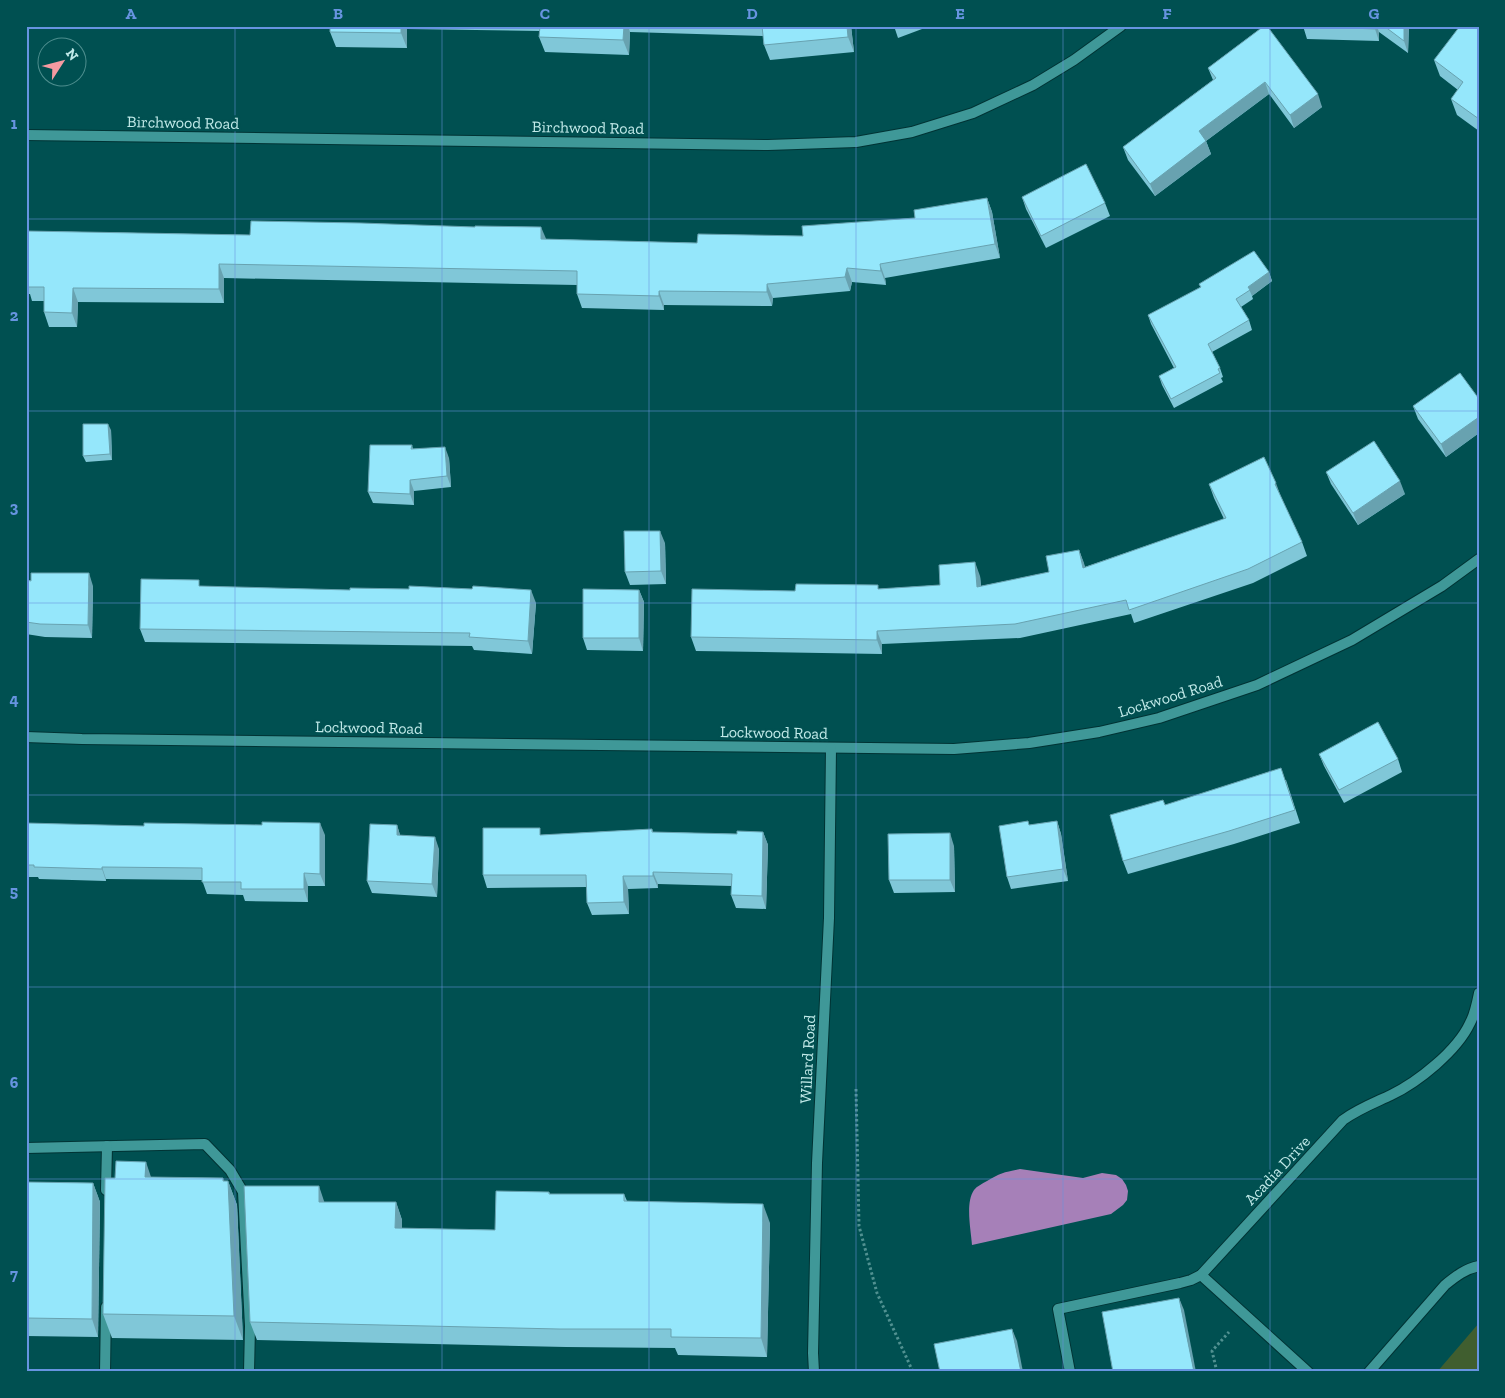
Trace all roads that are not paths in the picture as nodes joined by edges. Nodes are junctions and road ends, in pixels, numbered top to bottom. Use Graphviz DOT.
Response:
graph roads {
  1 [pos="1121,26"];
  2 [pos="26,135"];
  3 [pos="1479,559"];
  4 [pos="26,737"];
  5 [pos="831,748"];
  6 [pos="1479,993"];
  7 [pos="1477,1008"];
  8 [pos="107,1146"];
  9 [pos="26,1148"];
  10 [pos="106,1195"];
  11 [pos="1479,1266"];
  12 [pos="1201,1275"];
  13 [pos="106,1293"];
  14 [pos="105,1372"];
  15 [pos="249,1372"];
  16 [pos="814,1372"];
  17 [pos="1070,1372"];
  18 [pos="1308,1372"];
  19 [pos="1369,1372"];
  1 -- 2 [label="street, Birchwood Road"];
  3 -- 5 [label="street, Lockwood Road"];
  4 -- 5 [label="street, Lockwood Road"];
  5 -- 16 [label="street, Willard Road"];
  6 -- 7 [label="street, Acadia Drive"];
  7 -- 12 [label="street, Acadia Drive"];
  8 -- 9 [label="street"];
  8 -- 10 [label="street"];
  8 -- 15 [label="street"];
  11 -- 19 [label="street"];
  12 -- 17 [label="street, Acadia Drive"];
  12 -- 18 [label="street"];
  13 -- 14 [label="street"];
}
